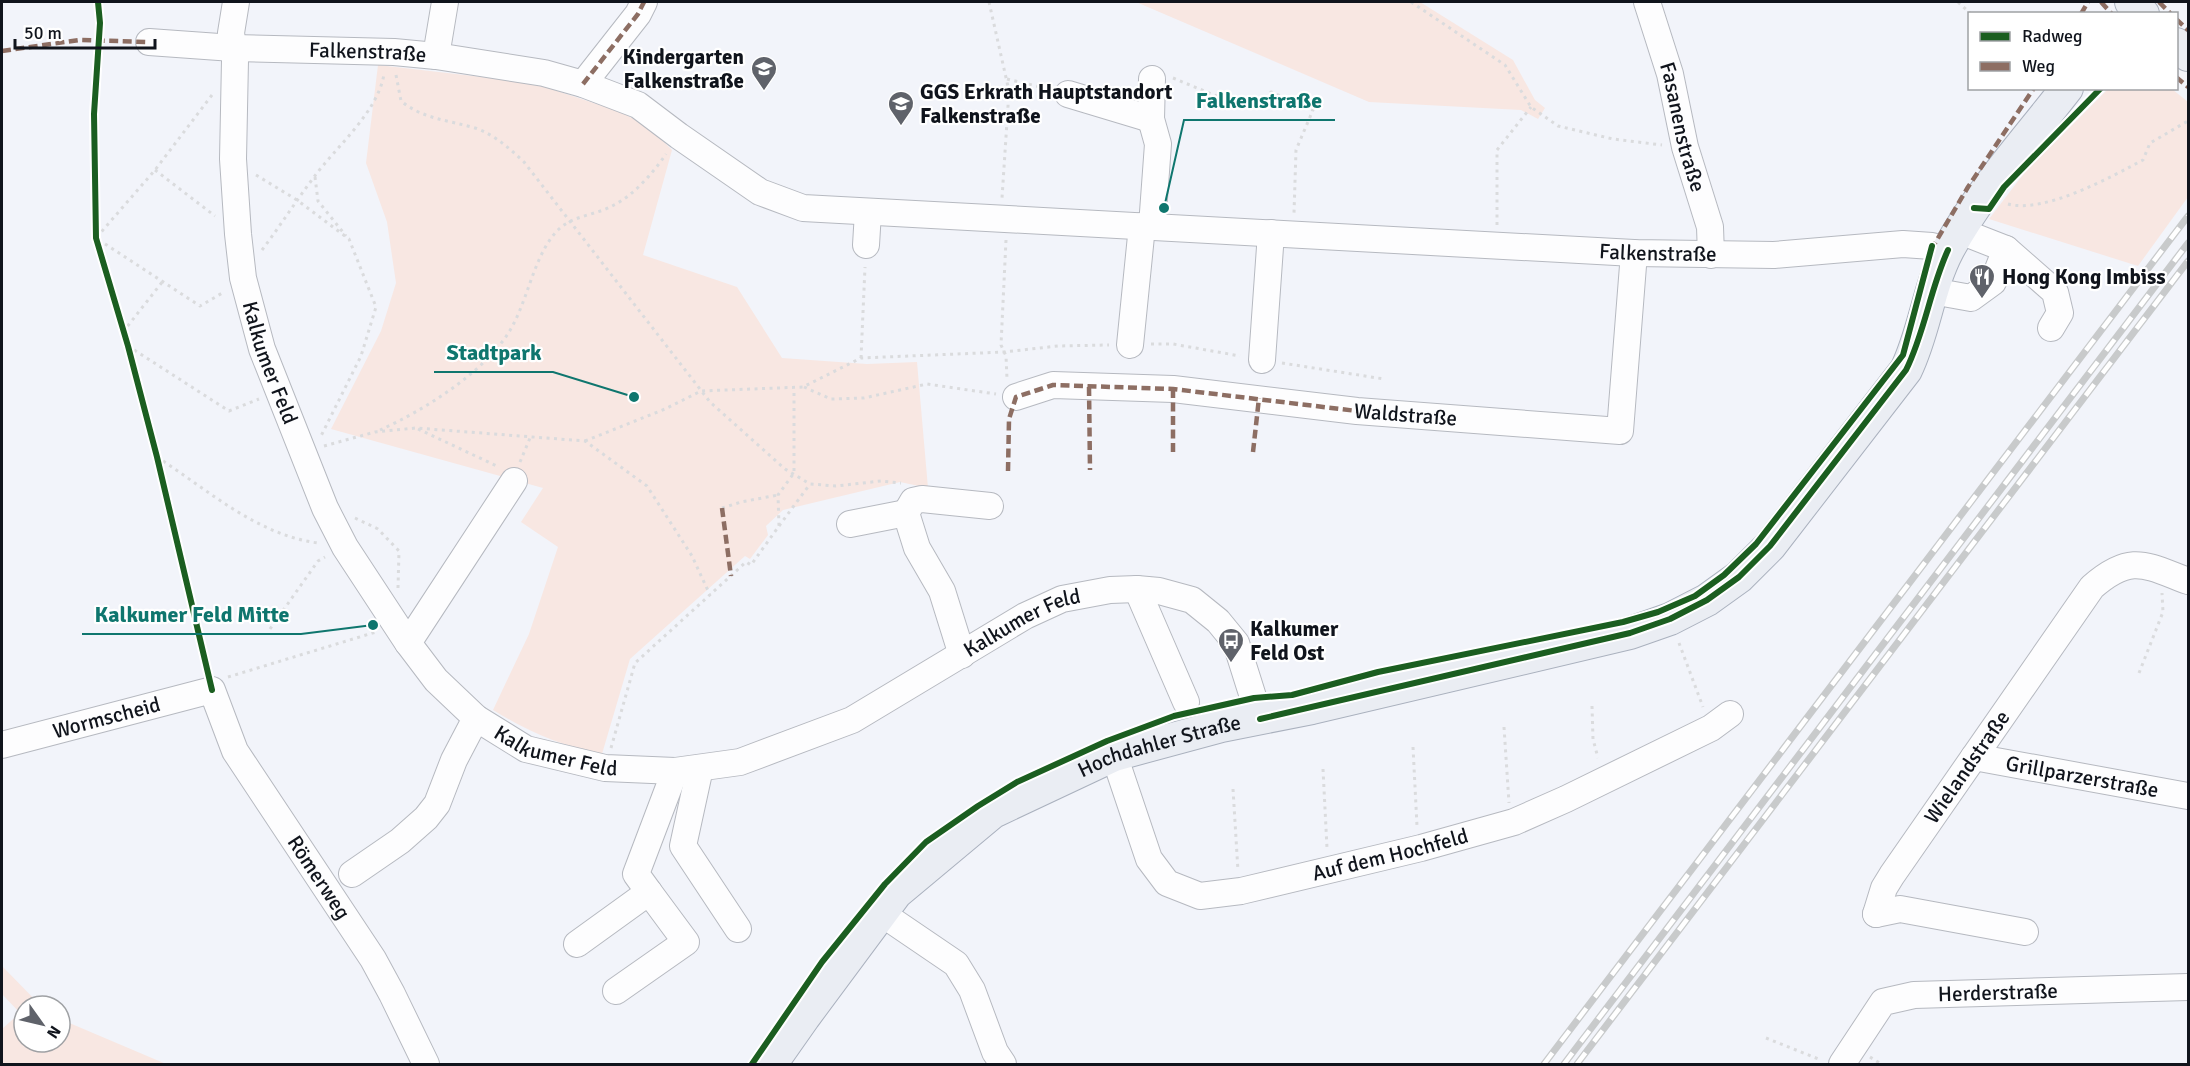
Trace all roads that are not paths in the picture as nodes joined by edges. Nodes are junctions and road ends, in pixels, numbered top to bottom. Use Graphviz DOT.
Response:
graph roads {
  1 [pos="236,2"];
  2 [pos="444,2"];
  3 [pos="644,2"];
  4 [pos="1647,2"];
  5 [pos="149,42"];
  6 [pos="436,56"];
  7 [pos="234,58"];
  8 [pos="1152,79"];
  9 [pos="583,84"];
  10 [pos="2065,90"];
  11 [pos="1068,94"];
  12 [pos="1151,119"];
  13 [pos="868,212"];
  14 [pos="1147,226"];
  15 [pos="1282,233"];
  16 [pos="1954,241"];
  17 [pos="866,245"];
  18 [pos="2006,249"];
  19 [pos="1634,253"];
  20 [pos="1711,255"];
  21 [pos="1932,291"];
  22 [pos="2051,328"];
  23 [pos="1130,345"];
  24 [pos="1262,360"];
  25 [pos="1016,397"];
  26 [pos="515,478"];
  27 [pos="990,506"];
  28 [pos="910,507"];
  29 [pos="850,524"];
  30 [pos="2179,578"];
  31 [pos="1137,589"];
  32 [pos="401,634"];
  33 [pos="963,655"];
  34 [pos="217,684"];
  35 [pos="1186,702"];
  36 [pos="476,718"];
  37 [pos="1260,719"];
  38 [pos="1721,721"];
  39 [pos="2,745"];
  40 [pos="1114,755"];
  41 [pos="1974,757"];
  42 [pos="688,769"];
  43 [pos="2188,796"];
  44 [pos="352,874"];
  45 [pos="649,892"];
  46 [pos="881,913"];
  47 [pos="738,929"];
  48 [pos="2025,932"];
  49 [pos="577,944"];
  50 [pos="2188,987"];
  51 [pos="616,992"];
  52 [pos="426,1065"];
  53 [pos="771,1065"];
  54 [pos="1003,1065"];
  55 [pos="1842,1065"];
  1 -- 7 [label="street, Kalkumer Feld"];
  2 -- 6 [label="street"];
  3 -- 9 [label="street"];
  4 -- 20 [label="street, Fasanenstraße"];
  5 -- 7 [label="street, Falkenstraße"];
  6 -- 7 [label="street, Falkenstraße"];
  6 -- 9 [label="street, Falkenstraße"];
  7 -- 32 [label="street, Kalkumer Feld"];
  8 -- 12 [label="street"];
  9 -- 13 [label="street, Falkenstraße"];
  10 -- 16 [label="main road, Hochdahler Straße"];
  11 -- 12 [label="street"];
  12 -- 14 [label="street"];
  13 -- 14 [label="street, Falkenstraße"];
  13 -- 17 [label="street"];
  14 -- 15 [label="street, Falkenstraße"];
  14 -- 23 [label="street"];
  15 -- 19 [label="street, Falkenstraße"];
  15 -- 24 [label="street"];
  16 -- 18 [label="street, Falkenstraße"];
  16 -- 20 [label="street, Falkenstraße"];
  16 -- 21 [label="main road, Hochdahler Straße"];
  18 -- 21 [label="street"];
  18 -- 22 [label="street, Falkenstraße"];
  19 -- 20 [label="street, Falkenstraße"];
  19 -- 25 [label="street, Waldstraße"];
  21 -- 37 [label="main road, Hochdahler Straße"];
  26 -- 32 [label="street"];
  27 -- 28 [label="street"];
  28 -- 29 [label="street"];
  28 -- 33 [label="street"];
  30 -- 41 [label="street, Wielandstraße"];
  31 -- 33 [label="street, Kalkumer Feld"];
  31 -- 35 [label="street"];
  31 -- 37 [label="street, Kalkumer Feld"];
  32 -- 36 [label="street, Kalkumer Feld"];
  33 -- 42 [label="street, Kalkumer Feld"];
  34 -- 39 [label="street, Wormscheid"];
  34 -- 52 [label="street, Römerweg"];
  36 -- 42 [label="street, Kalkumer Feld"];
  36 -- 44 [label="street"];
  37 -- 40 [label="main road, Hochdahler Straße"];
  38 -- 40 [label="street, Auf dem Hochfeld"];
  40 -- 46 [label="main road, Hochdahler Straße"];
  41 -- 43 [label="street, Grillparzerstraße"];
  41 -- 48 [label="street, Wielandstraße"];
  42 -- 45 [label="street"];
  42 -- 47 [label="street"];
  45 -- 49 [label="street"];
  45 -- 51 [label="street"];
  46 -- 53 [label="main road, Hochdahler Straße"];
  46 -- 54 [label="street"];
  50 -- 55 [label="street, Herderstraße"];
}
